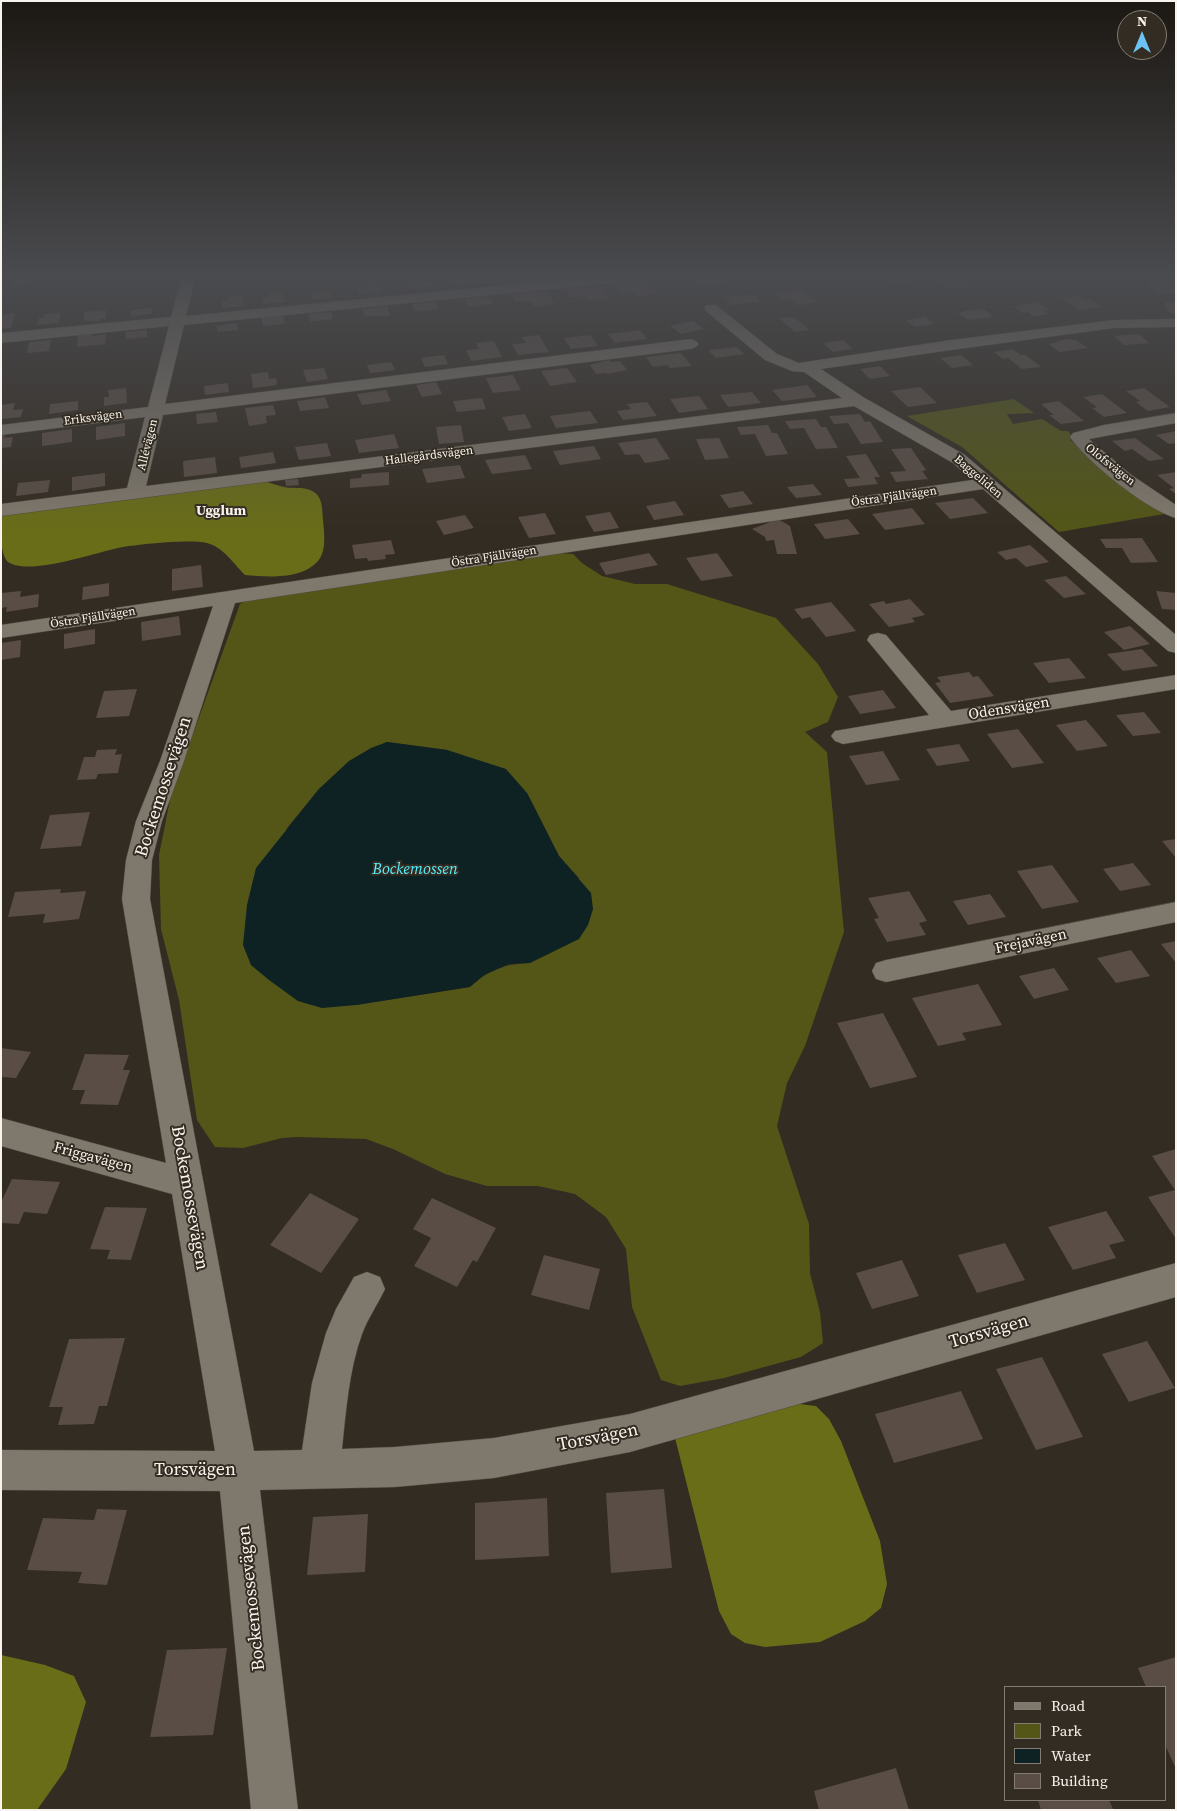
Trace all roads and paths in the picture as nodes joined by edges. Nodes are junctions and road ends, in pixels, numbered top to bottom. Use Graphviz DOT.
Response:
graph roads {
  1 [pos="168,364"];
  2 [pos="533,364"];
  3 [pos="785,364"];
  4 [pos="830,364"];
  5 [pos="807,367"];
  6 [pos="857,401"];
  7 [pos="157,410"];
  8 [pos="1176,418"];
  9 [pos="1,430"];
  10 [pos="986,483"];
  11 [pos="135,494"];
  12 [pos="1,510"];
  13 [pos="1176,512"];
  14 [pos="226,598"];
  15 [pos="1,632"];
  16 [pos="878,640"];
  17 [pos="1176,646"];
  18 [pos="1176,682"];
  19 [pos="945,719"];
  20 [pos="843,736"];
  21 [pos="1176,912"];
  22 [pos="886,971"];
  23 [pos="1,1132"];
  24 [pos="186,1183"];
  25 [pos="1176,1280"];
  26 [pos="367,1289"];
  27 [pos="319,1468"];
  28 [pos="1,1470"];
  29 [pos="238,1471"];
  30 [pos="275,1810"];
  1 -- 7 [label="street, Allévägen"];
  2 -- 7 [label="street, Eriksvägen"];
  3 -- 5 [label="street, Baggeliden"];
  4 -- 5 [label="street"];
  5 -- 6 [label="street, Baggeliden"];
  6 -- 10 [label="street, Baggeliden"];
  6 -- 11 [label="street, Hallegårdsvägen"];
  7 -- 9 [label="street, Eriksvägen"];
  7 -- 11 [label="street, Allévägen"];
  8 -- 13 [label="street, Olofsvägen"];
  10 -- 14 [label="street, Östra Fjällvägen"];
  10 -- 17 [label="street, Baggeliden"];
  11 -- 12 [label="street, Hallegårdsvägen"];
  14 -- 15 [label="street, Östra Fjällvägen"];
  14 -- 24 [label="street, Bockemossevägen"];
  16 -- 19 [label="street"];
  18 -- 19 [label="street, Odensvägen"];
  19 -- 20 [label="street, Odensvägen"];
  21 -- 22 [label="street, Frejavägen"];
  23 -- 24 [label="street, Friggavägen"];
  24 -- 29 [label="street, Bockemossevägen"];
  25 -- 27 [label="street, Torsvägen"];
  26 -- 27 [label="street"];
  27 -- 29 [label="street, Torsvägen"];
  28 -- 29 [label="street, Torsvägen"];
  29 -- 30 [label="street, Bockemossevägen"];
}
